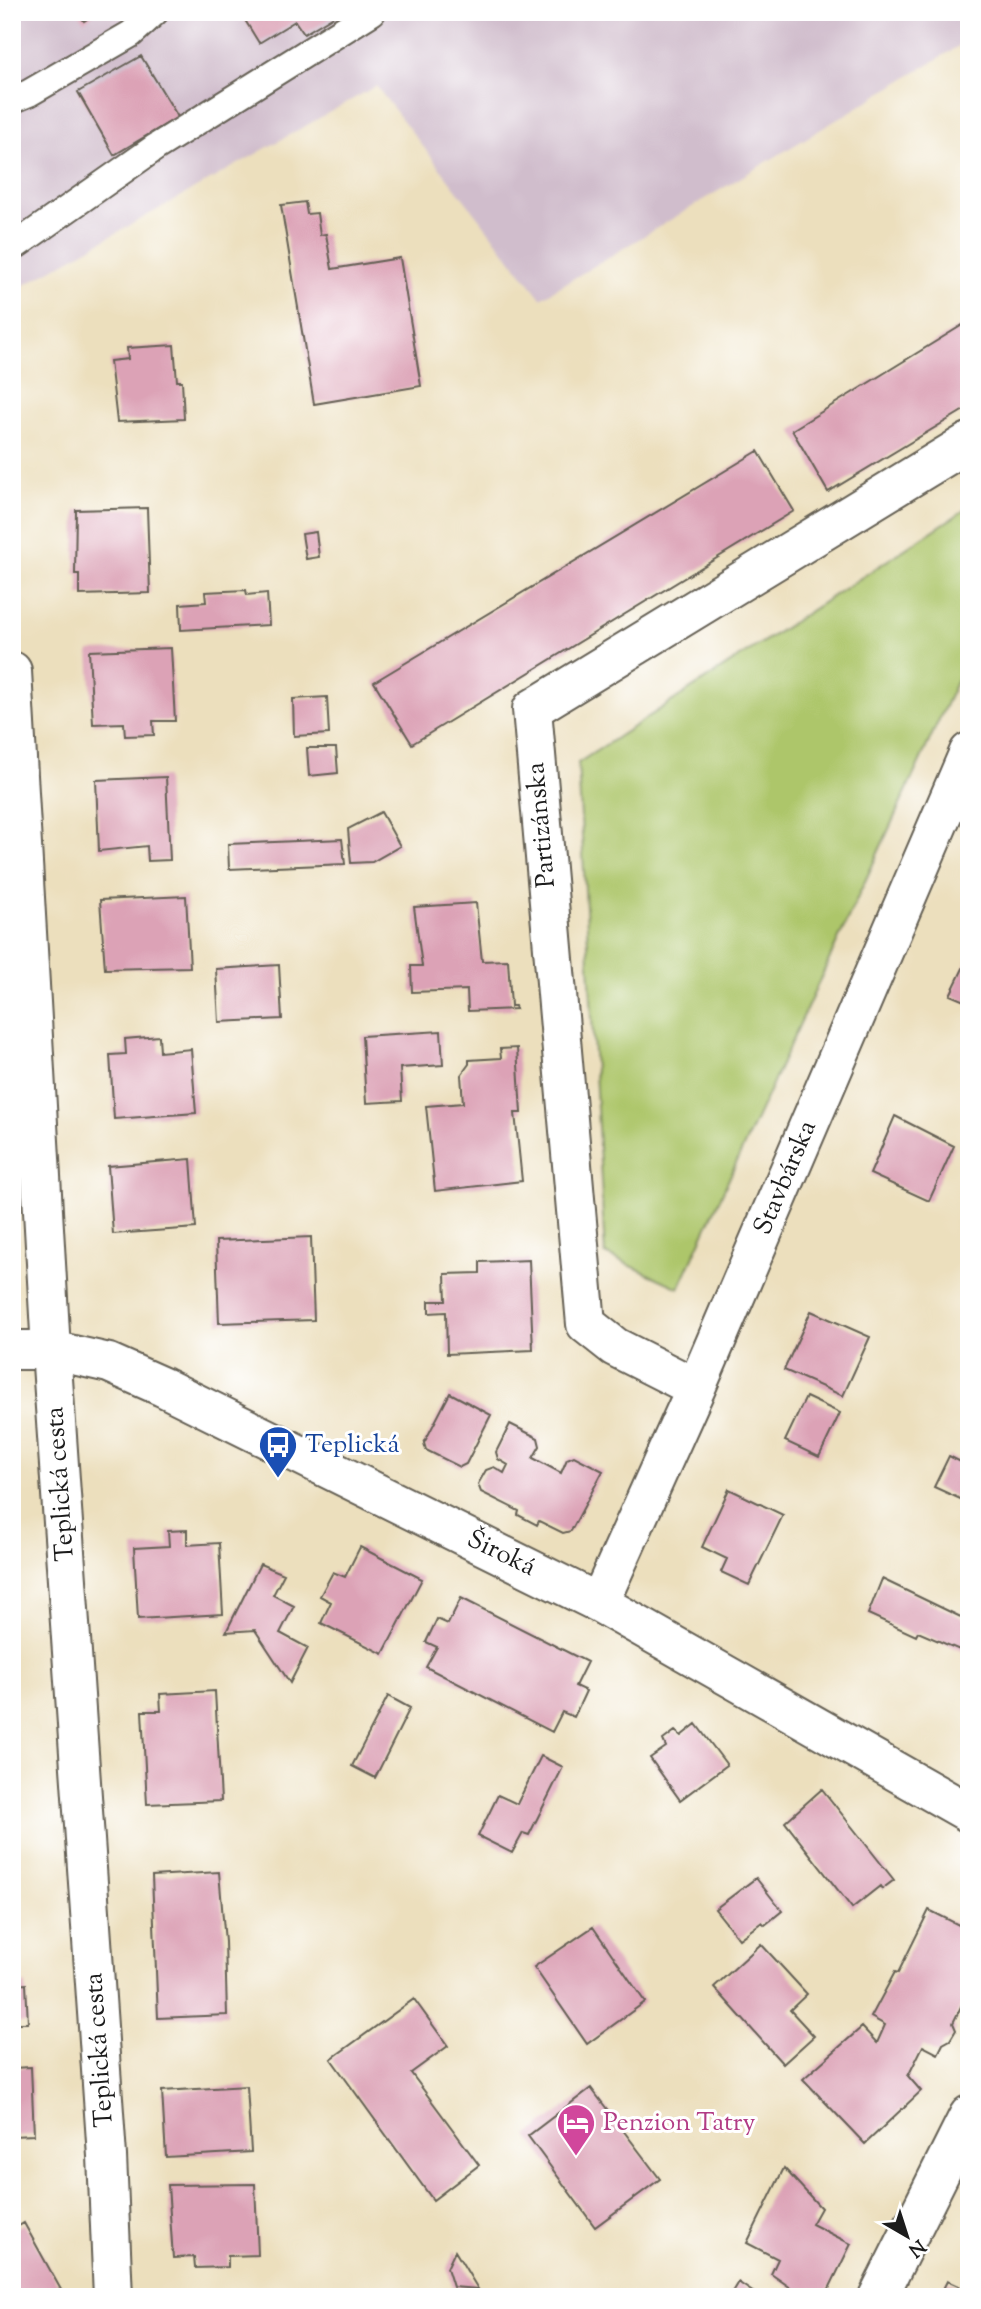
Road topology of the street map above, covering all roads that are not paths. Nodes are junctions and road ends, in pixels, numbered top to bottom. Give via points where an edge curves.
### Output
1 (155, 12) edge
2 (372, 12) edge
3 (12, 100) edge
4 (12, 247) edge
5 (969, 442) edge
6 (12, 671) edge
7 (969, 752) edge
8 (19, 916) edge
9 (12, 1350) edge
10 (51, 1350) junction
11 (696, 1388) junction
12 (599, 1603) junction
13 (969, 1813) edge
14 (969, 2115) edge
15 (113, 2297) edge
16 (878, 2297) edge

1 - 3 lane via 131,34
2 - 4 lane via 156,147
5 - 11 street, Partizánska via 532,709 586,1324 615,1347
6 - 8 street, Teplická cesta
7 - 11 street, Stavbárska
8 - 10 street, Teplická cesta
9 - 10 street, Široká
10 - 12 street, Široká via 109,1363 163,1387
10 - 15 street, Teplická cesta
11 - 12 street, Stavbárska
12 - 13 street, Široká
14 - 16 street

